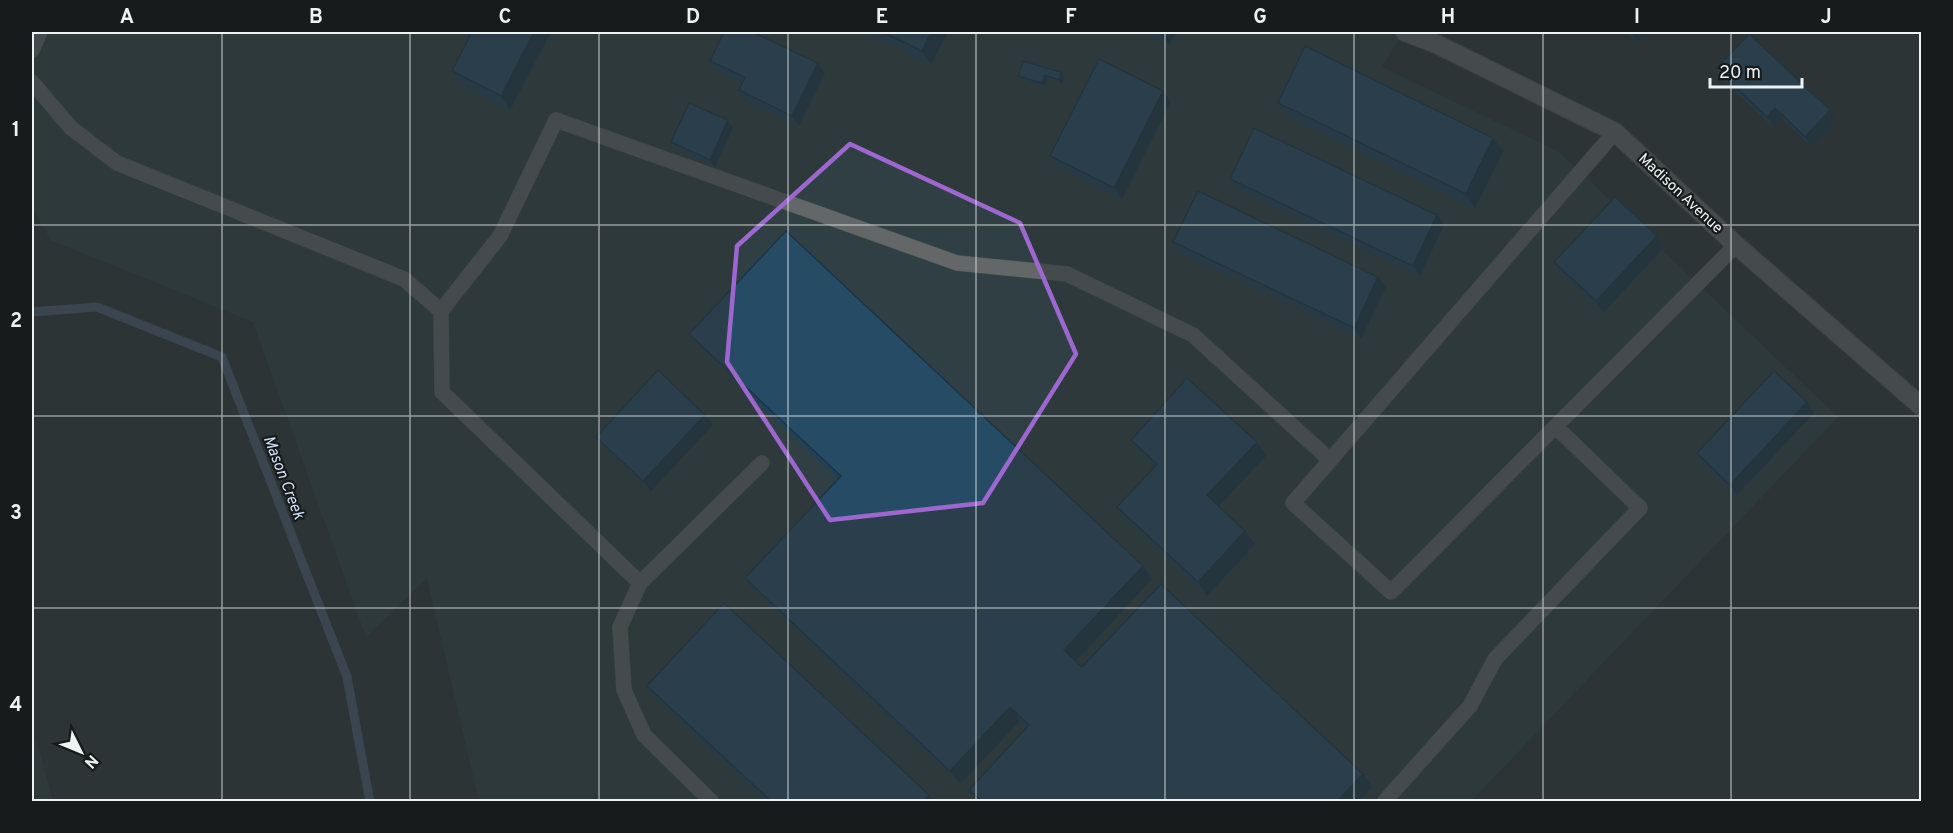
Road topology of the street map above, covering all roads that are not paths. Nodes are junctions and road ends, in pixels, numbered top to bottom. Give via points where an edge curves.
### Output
1 (40, 32) edge
2 (1405, 32) edge
3 (32, 50) edge
4 (32, 82) edge
5 (1615, 132) junction
6 (1736, 245) junction
7 (441, 310) junction
8 (1922, 407) edge
9 (1556, 427) junction
10 (1330, 460) junction
11 (762, 463) dead end
12 (640, 584) junction
13 (711, 801) edge
14 (1384, 801) edge

1 - 3 lane
2 - 5 street, Madison Avenue
4 - 7 lane via 71,128 117,163 404,279
5 - 6 street, Madison Avenue
5 - 10 lane
6 - 8 street, Madison Avenue
6 - 9 lane
7 - 10 lane via 500,236 556,120 957,263 1067,274 1193,335
7 - 12 lane via 442,392
9 - 10 lane via 1391,592 1293,503
9 - 14 lane via 1640,508 1495,659 1470,706
11 - 12 lane
12 - 13 lane via 620,627 624,690 645,735

